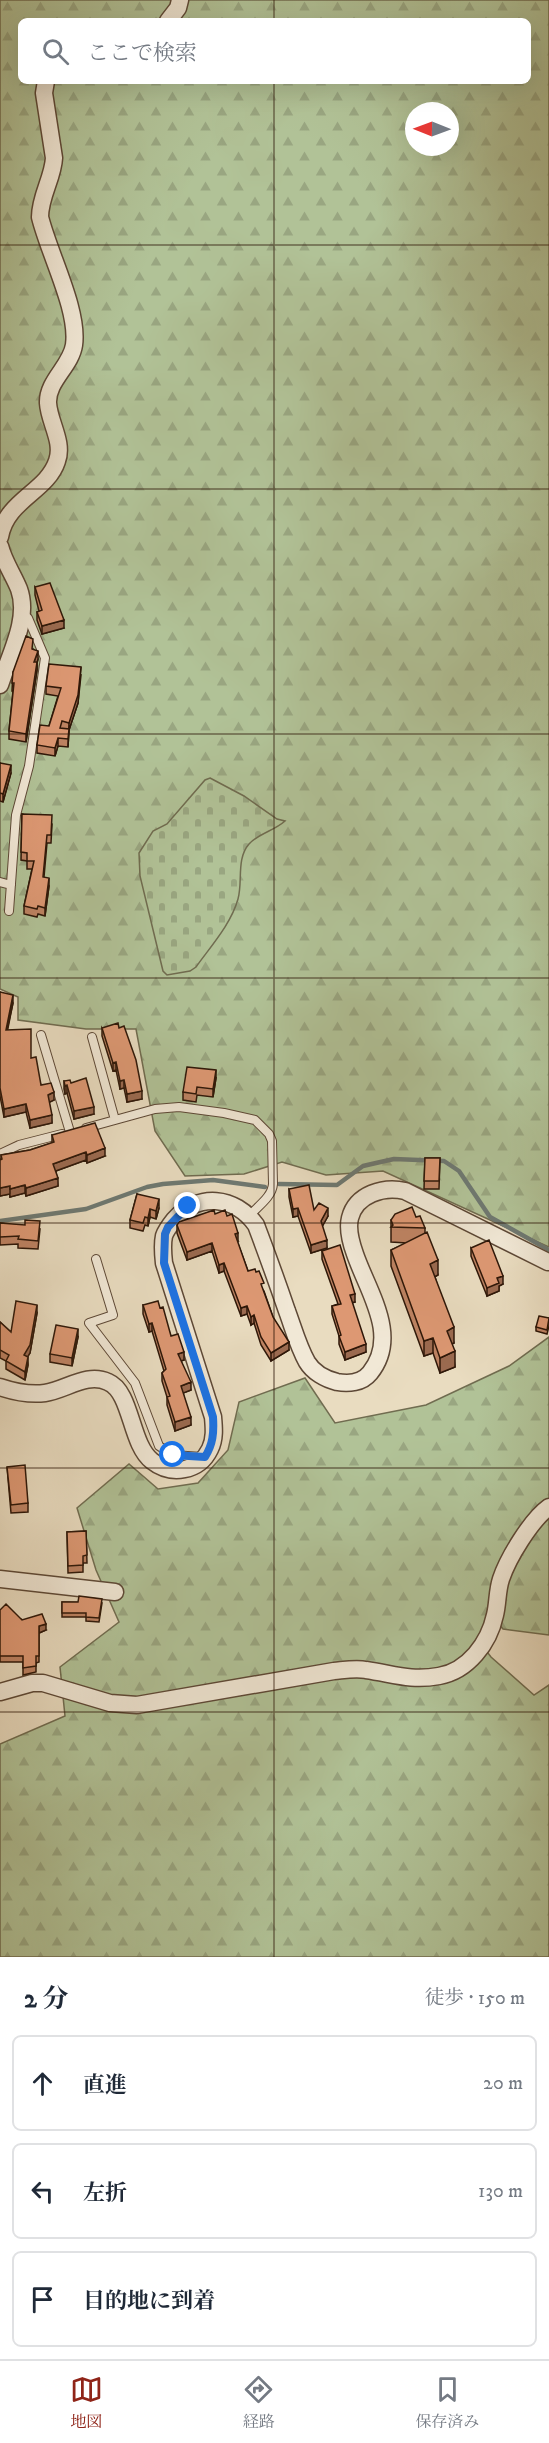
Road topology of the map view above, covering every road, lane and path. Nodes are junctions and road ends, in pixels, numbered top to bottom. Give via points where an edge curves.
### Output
1 (180, 0) edge
2 (170, 18) edge
3 (46, 84) edge
4 (0, 537) edge
5 (0, 546) edge
6 (22, 613) junction
7 (0, 685) edge
8 (0, 882) edge
9 (11, 885) junction
10 (9, 911) dead end
11 (41, 1035) dead end
12 (92, 1037) dead end
13 (115, 1120) junction
14 (70, 1131) junction
15 (0, 1154) edge
16 (249, 1216) junction
17 (96, 1259) dead end
18 (549, 1262) edge
19 (0, 1387) edge
20 (205, 1457) junction
21 (549, 1507) edge
22 (0, 1579) edge
23 (116, 1592) dead end
24 (0, 1692) edge

1 - 2 street
3 - 4 street via 54,158 40,217 72,311 75,338 71,358 48,394 58,460 42,482 14,508
5 - 6 street via 19,589
6 - 7 street
6 - 9 lane via 28,618 45,658 29,766 16,815
8 - 9 lane
9 - 10 lane
11 - 14 lane
12 - 13 lane
13 - 14 lane
13 - 16 lane via 169,1107 255,1120 272,1141 273,1184 266,1199
14 - 15 lane
16 - 18 street via 256,1225 308,1363 330,1380 345,1383 366,1377 376,1365 384,1344 381,1323 348,1229 351,1213 372,1193 405,1191
16 - 20 street via 227,1203 197,1202 168,1227 162,1245 164,1263 213,1417 213,1440
17 - 20 lane via 113,1315 89,1323 135,1383 159,1446 173,1455
19 - 20 street via 14,1392 45,1393 87,1380 109,1382 122,1398 150,1460 161,1467 180,1470
21 - 24 street via 534,1522 507,1564 484,1643 468,1662 442,1676 411,1679 364,1669 334,1671 131,1706 42,1683
22 - 23 street

